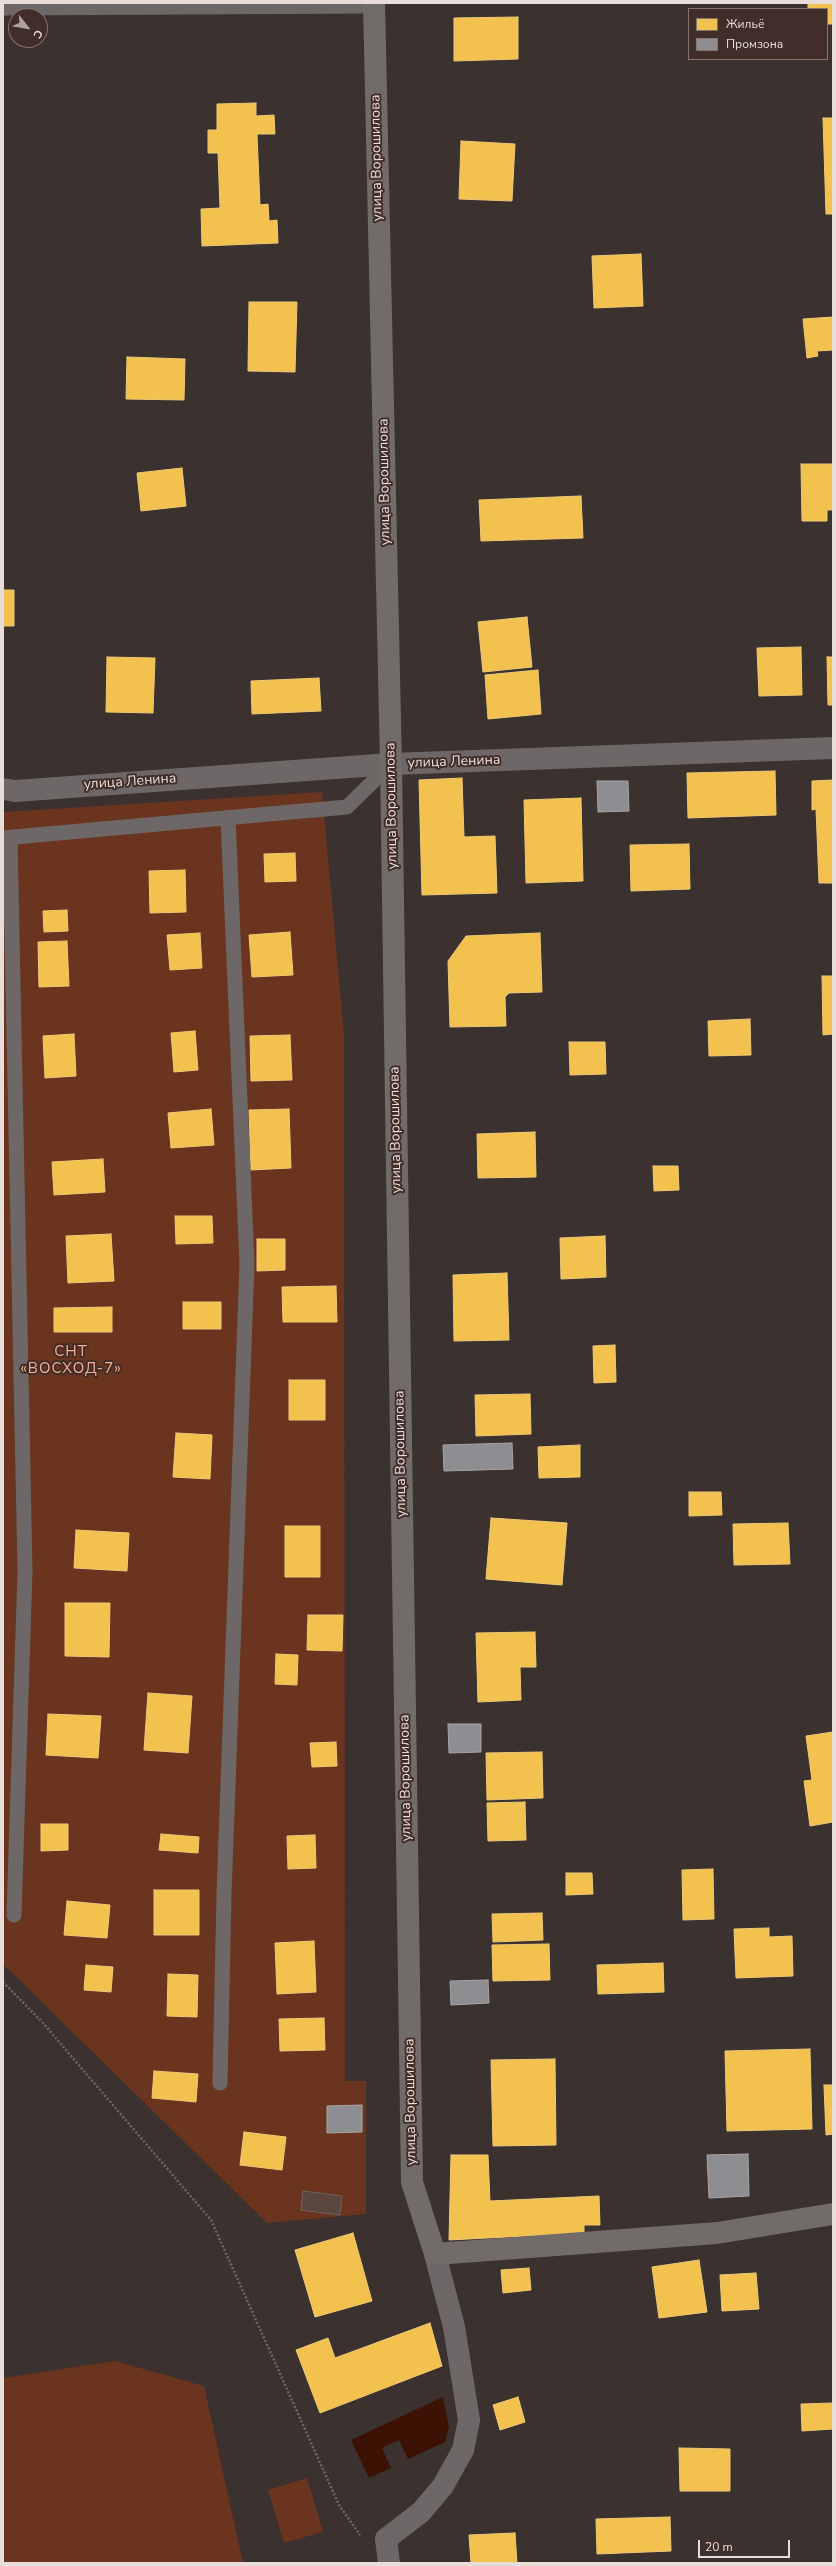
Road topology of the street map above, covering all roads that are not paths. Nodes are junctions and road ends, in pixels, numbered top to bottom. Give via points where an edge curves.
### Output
1 (374, 5) edge
2 (3, 8) edge
3 (833, 748) edge
4 (391, 764) junction
5 (3, 789) edge
6 (228, 818) junction
7 (7, 838) edge
8 (14, 1915) dead end
9 (220, 2083) dead end
10 (833, 2214) edge
11 (435, 2254) junction
12 (389, 2563) edge

1 - 2 lane
1 - 4 street, улица Ворошилова
3 - 4 street, улица Ленина
4 - 5 street, улица Ленина via 16,791
4 - 6 lane via 347,807
4 - 11 street, улица Ворошилова via 412,2182
6 - 7 lane
6 - 9 lane via 248,1264 224,1894
7 - 8 lane via 25,1570
10 - 11 street via 717,2233
11 - 12 street via 454,2327 469,2420 463,2450 443,2486 421,2512 386,2539

